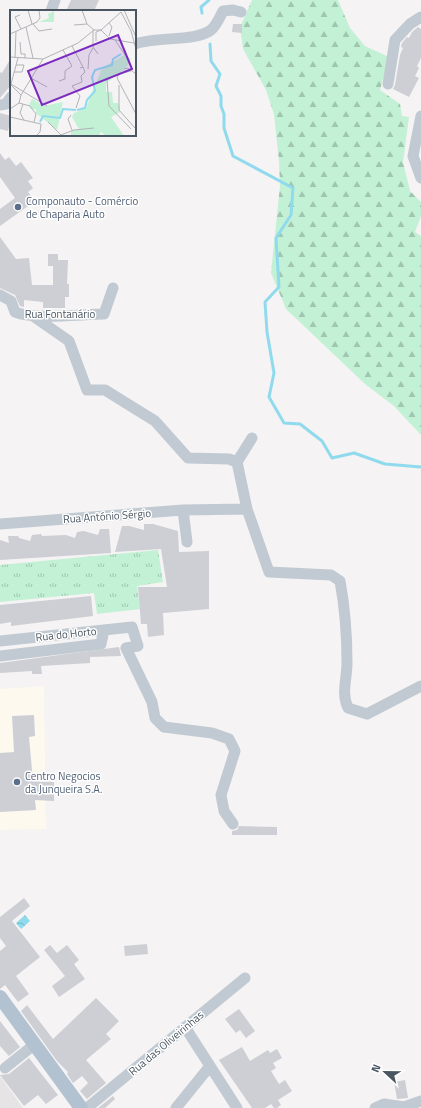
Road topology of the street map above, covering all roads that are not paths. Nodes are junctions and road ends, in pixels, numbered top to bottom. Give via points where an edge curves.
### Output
1 (56, 0) edge
2 (51, 10) edge
3 (241, 12) dead end
4 (421, 17) edge
5 (136, 44) edge
6 (388, 84) dead end
7 (10, 98) edge
8 (0, 105) edge
9 (421, 116) edge
10 (421, 178) edge
11 (113, 288) dead end
12 (0, 295) edge
13 (33, 316) junction
14 (252, 438) dead end
15 (237, 462) junction
16 (247, 509) junction
17 (183, 510) junction
18 (0, 524) edge
19 (187, 542) dead end
20 (104, 630) junction
21 (0, 641) edge
22 (0, 656) edge
23 (421, 686) edge
24 (233, 824) dead end
25 (245, 978) dead end
26 (0, 997) edge
27 (185, 1027) junction
28 (35, 1044) junction
29 (210, 1066) junction
30 (5, 1068) dead end
31 (421, 1101) edge
32 (81, 1108) edge
33 (88, 1108) edge
34 (176, 1108) edge
35 (237, 1108) edge
36 (375, 1108) edge

1 - 2 street
3 - 5 street via 223,11 213,29 202,36 155,38
4 - 6 street via 410,24 395,40
7 - 8 street via 6,104
9 - 10 street via 413,156
11 - 13 street, Rua Fontanário via 104,314
12 - 13 street, Rua Fontanário via 11,301 15,312
13 - 15 street via 69,341 87,390 105,390 155,421 188,458 229,459
14 - 15 street
15 - 16 street
16 - 17 street, Rua António Sérgio
16 - 23 street via 269,572 330,575 340,582 344,602 347,663 344,698 348,708 367,714
17 - 18 street, Rua António Sérgio
17 - 19 street
20 - 21 street, Rua do Horto
20 - 22 street via 101,644
20 - 24 street, Rua do Horto via 132,627 138,646 126,648 152,702 156,718 164,727 212,733 229,739 235,751 221,794 224,811
25 - 27 street, Rua das Oliveirinhas
26 - 28 main road
27 - 29 street
27 - 33 street, Rua das Oliveirinhas
28 - 30 street
28 - 32 main road
29 - 34 street
29 - 35 street
31 - 36 street via 404,1107 384,1104

